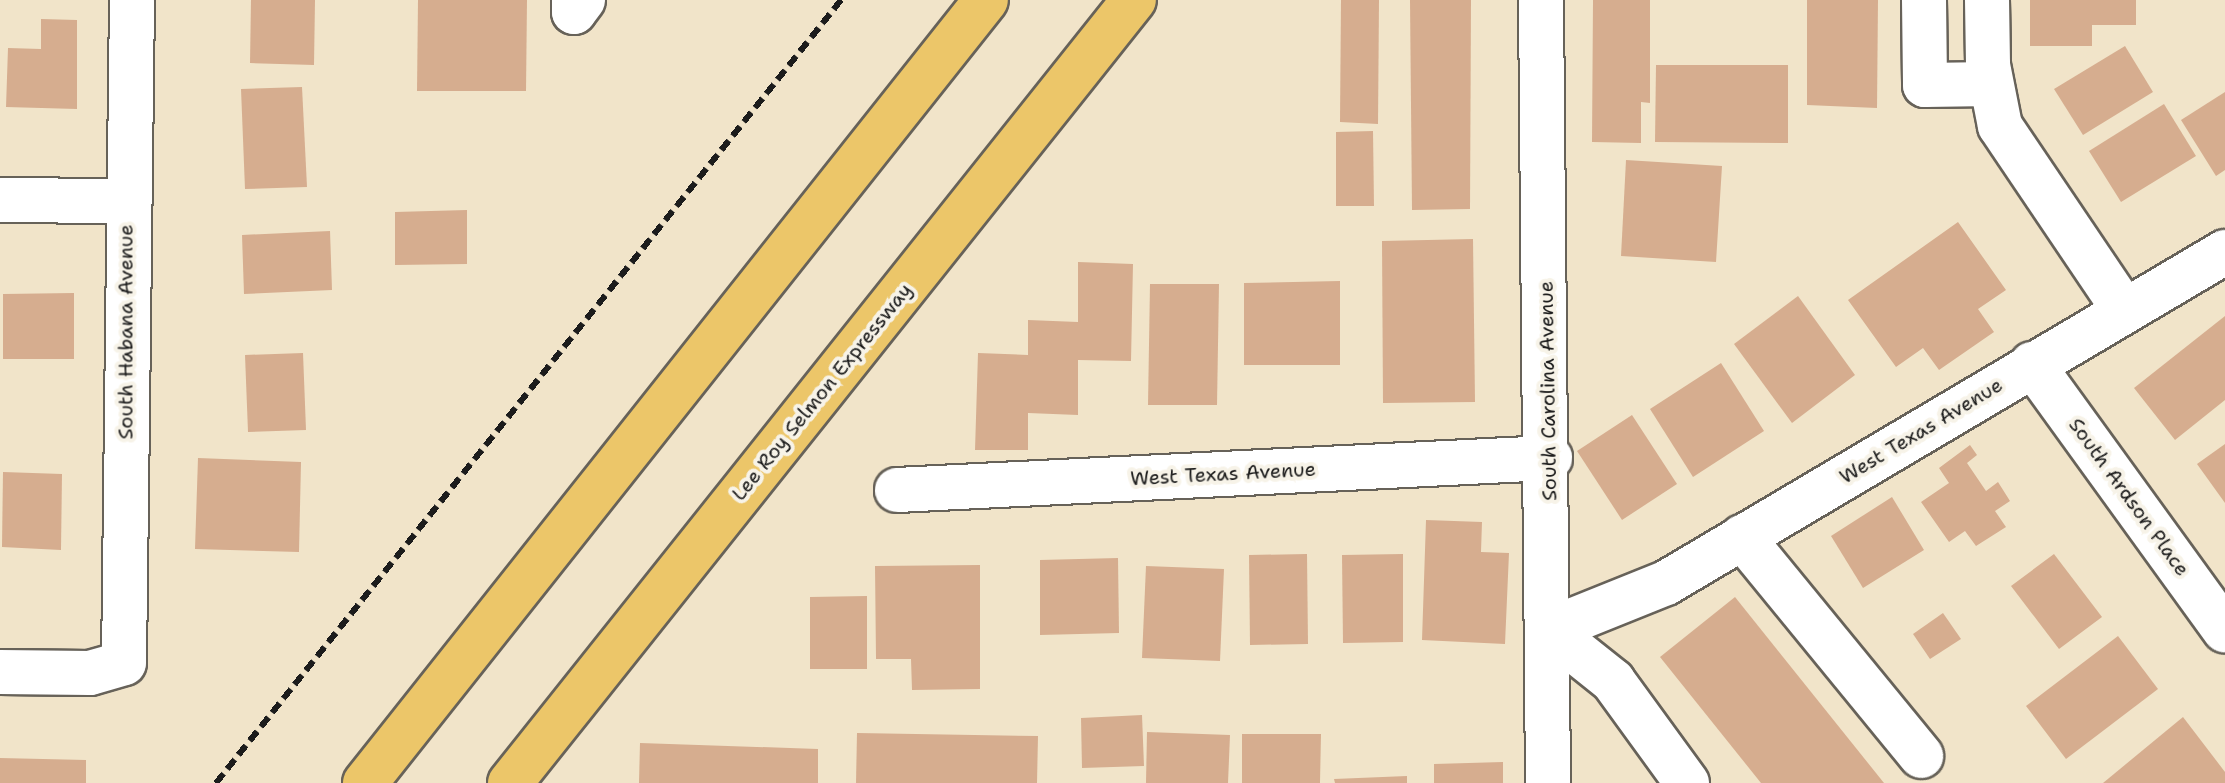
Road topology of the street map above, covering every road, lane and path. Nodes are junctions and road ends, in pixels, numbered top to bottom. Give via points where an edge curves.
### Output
1 (132, 0) edge
2 (574, 0) edge
3 (583, 0) edge
4 (986, 0) edge
5 (1134, 0) edge
6 (1541, 0) edge
7 (1924, 0) edge
8 (1987, 0) edge
9 (1991, 84) junction
10 (0, 200) edge
11 (127, 201) junction
12 (2225, 252) edge
13 (2124, 310) junction
14 (2032, 364) junction
15 (1550, 458) junction
16 (897, 490) dead end
17 (1742, 537) junction
18 (1549, 630) junction
19 (2225, 631) edge
20 (0, 672) edge
21 (1921, 756) dead end
22 (365, 783) edge
23 (510, 783) edge
24 (1548, 783) edge
25 (1687, 783) edge

1 - 11 street, South Habana Avenue
2 - 3 street via 574,12
4 - 22 highway
5 - 23 highway, Lee Roy Selmon Expressway
6 - 15 street, South Carolina Avenue
7 - 9 street via 1925,85
8 - 9 street
9 - 13 street via 2000,126
10 - 11 street
11 - 20 street, South Habana Avenue via 124,663 90,673
12 - 13 street, West Texas Avenue
13 - 14 street, West Texas Avenue
14 - 17 street, West Texas Avenue
14 - 19 street, South Ardson Place
15 - 16 street, West Texas Avenue
15 - 18 street, South Carolina Avenue
17 - 18 street, West Texas Avenue via 1616,609
17 - 21 street
18 - 24 street, South Carolina Avenue
18 - 25 street via 1613,681

